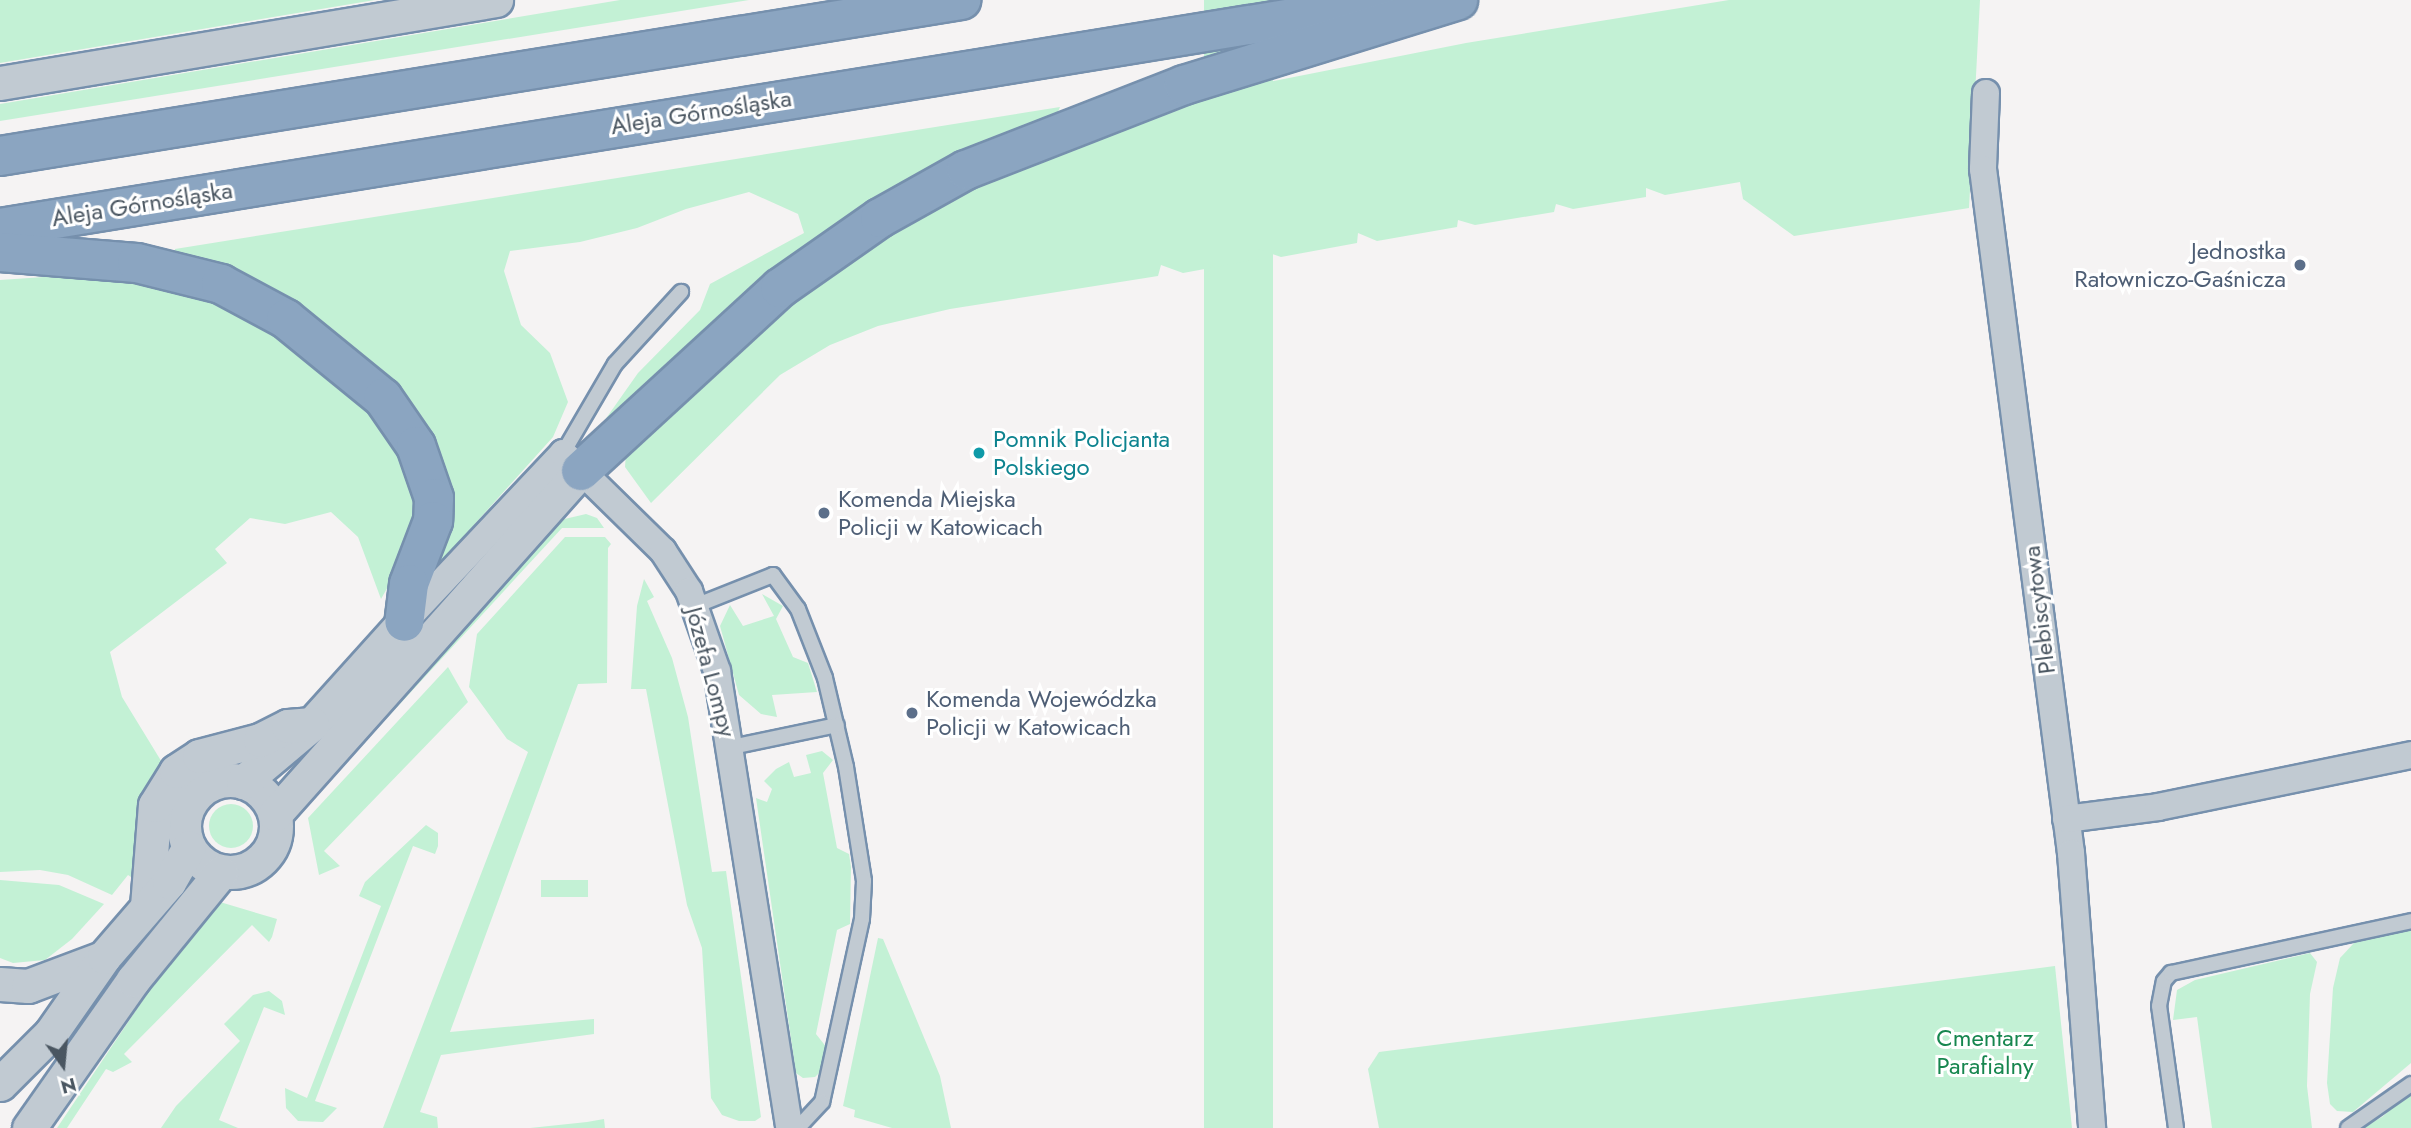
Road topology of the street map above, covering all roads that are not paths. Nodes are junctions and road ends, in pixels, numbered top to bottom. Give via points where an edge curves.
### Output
1 (415, 0) edge
2 (496, 0) edge
3 (961, 0) edge
4 (1403, 0) edge
5 (1458, 0) edge
6 (369, 21) junction
7 (0, 83) edge
8 (1986, 93) dead end
9 (0, 156) edge
10 (0, 228) edge
11 (0, 252) edge
12 (681, 292) dead end
13 (572, 462) junction
14 (695, 606) junction
15 (404, 622) junction
16 (312, 724) junction
17 (836, 726) junction
18 (732, 747) junction
19 (2411, 755) edge
20 (243, 782) junction
21 (275, 814) junction
22 (2066, 819) junction
23 (189, 847) junction
24 (221, 872) junction
25 (146, 906) junction
26 (2411, 920) edge
27 (104, 957) junction
28 (0, 984) edge
29 (0, 1084) edge
30 (2411, 1084) edge
31 (29, 1128) edge
32 (789, 1128) edge
33 (798, 1128) edge
34 (2092, 1128) edge
35 (2176, 1128) edge
36 (2348, 1128) edge

1 - 6 street
2 - 6 street
3 - 9 highway
4 - 10 highway, Aleja Górnośląska
5 - 13 highway via 1184,85 966,170 880,218 780,288
6 - 7 street
8 - 22 street, Plebiscytowa via 1983,169
11 - 15 highway via 137,263 221,284 286,319 383,398 416,446 433,498 433,521 409,584
12 - 13 lane via 615,363
13 - 14 street, Józefa Lompy via 663,551
13 - 15 street
13 - 21 street
14 - 17 lane via 773,575 798,609 825,678
14 - 18 street, Józefa Lompy via 716,671
15 - 16 street
16 - 20 street
16 - 25 street via 288,726 261,740 199,756 177,771 155,805
17 - 18 lane
17 - 33 lane via 864,881 862,919 822,1102
18 - 32 street, Józefa Lompy
19 - 22 street via 2158,807
20 - 21 street via 264,794
20 - 23 street via 213,783 195,797 185,817
21 - 24 street via 276,832 261,861 235,873
22 - 34 street, Plebiscytowa
23 - 24 street via 202,862
23 - 25 street via 169,882
24 - 31 street via 133,980
25 - 27 street
26 - 35 lane via 2171,973 2164,981 2159,1006
27 - 28 street via 28,986
27 - 29 street via 51,1033
30 - 36 lane

